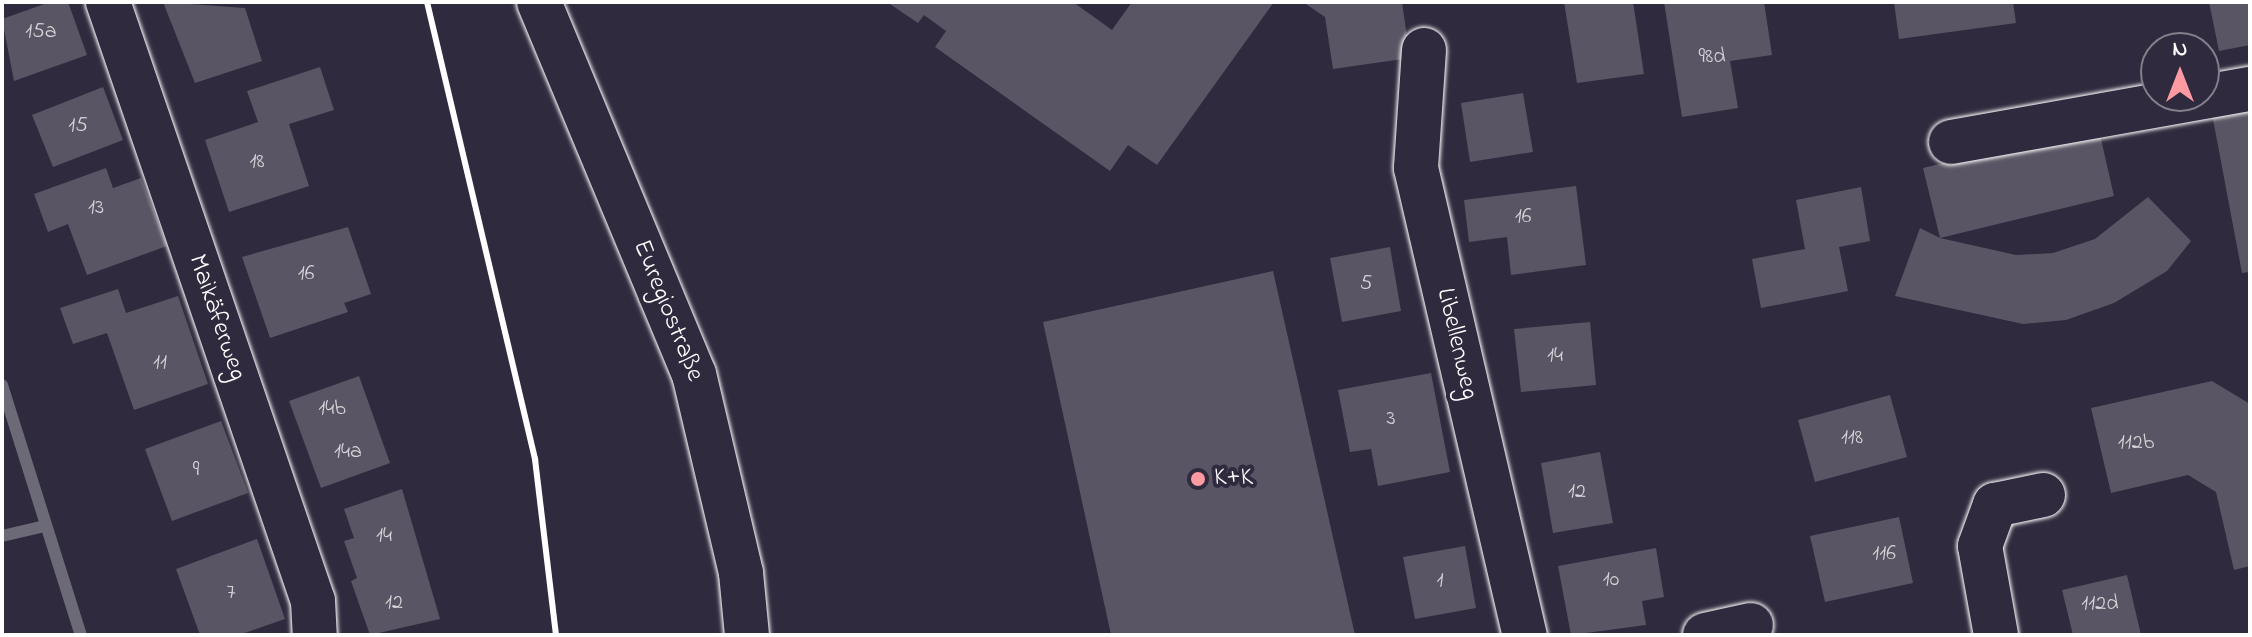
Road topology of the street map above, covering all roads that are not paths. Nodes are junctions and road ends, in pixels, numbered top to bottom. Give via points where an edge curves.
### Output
1 (108, 2) edge
2 (539, 2) edge
3 (1424, 50) dead end
4 (2250, 89) edge
5 (1951, 142) dead end
6 (2043, 495) dead end
7 (1751, 625) dead end
8 (315, 635) edge
9 (747, 635) edge
10 (1525, 635) edge
11 (1705, 635) edge
12 (1996, 635) edge

1 - 8 street, Maikäferweg via 313,601
2 - 9 street, Euregiostraße via 694,374 741,573
3 - 10 street, Libellenweg via 1416,168
4 - 5 street
6 - 12 street via 1995,505 1980,546
7 - 11 street

